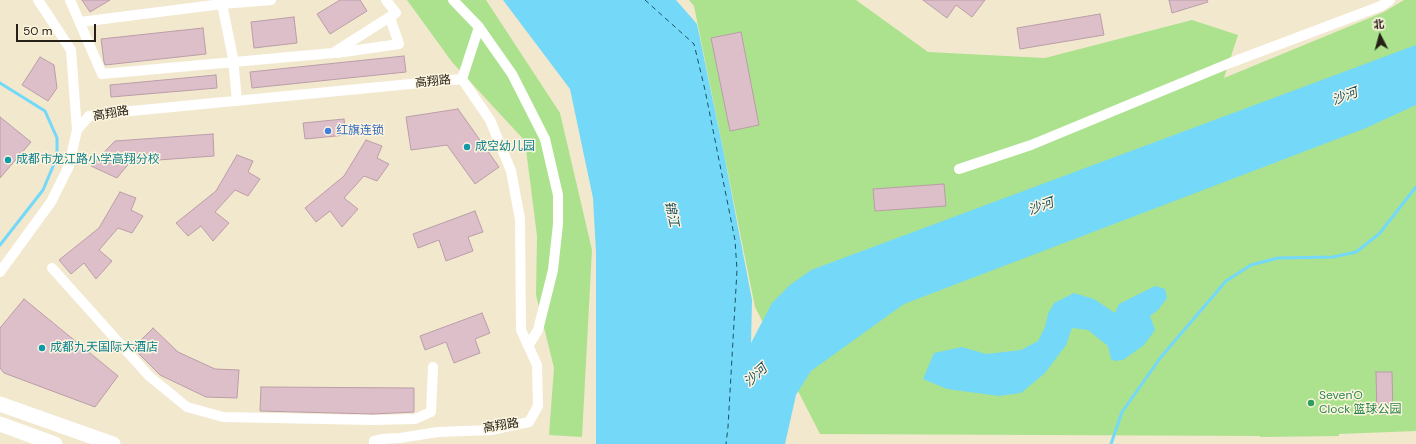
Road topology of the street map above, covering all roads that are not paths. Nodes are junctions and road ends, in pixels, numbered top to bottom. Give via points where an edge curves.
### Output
1 (38, 0) edge
2 (70, 0) edge
3 (271, 0) edge
4 (386, 0) edge
5 (454, 0) edge
6 (1390, 0) edge
7 (221, 2) edge
8 (390, 18) junction
9 (80, 22) junction
10 (479, 27) junction
11 (333, 53) junction
12 (233, 62) junction
13 (462, 79) junction
14 (237, 101) junction
15 (77, 130) junction
16 (959, 169) dead end
17 (52, 268) dead end
18 (0, 272) edge
19 (528, 346) junction
20 (433, 367) dead end
21 (0, 404) edge
22 (0, 424) edge
23 (55, 444) edge
24 (113, 444) edge
25 (374, 444) edge

1 - 15 street via 71,50
2 - 9 street
3 - 7 street
4 - 8 street via 396,13
5 - 10 street
6 - 16 street via 1381,6 1230,63 1032,145
7 - 9 street
7 - 12 street
8 - 11 street
8 - 11 street via 399,44
9 - 12 street via 102,74
10 - 13 street
10 - 19 street via 512,74 545,139 558,195 553,270 538,330
11 - 12 street
12 - 14 street
13 - 14 street, 高翔路
13 - 19 street, 高翔路 via 490,120 511,171 520,219 521,330
14 - 15 street, 高翔路 via 89,116
15 - 18 street via 69,166 51,202
17 - 20 street via 150,376 188,407 223,417 415,419 431,412
19 - 25 street, 高翔路 via 537,365 538,406 529,422 491,430 438,432 383,439 374,441
21 - 24 main road
22 - 23 main road

